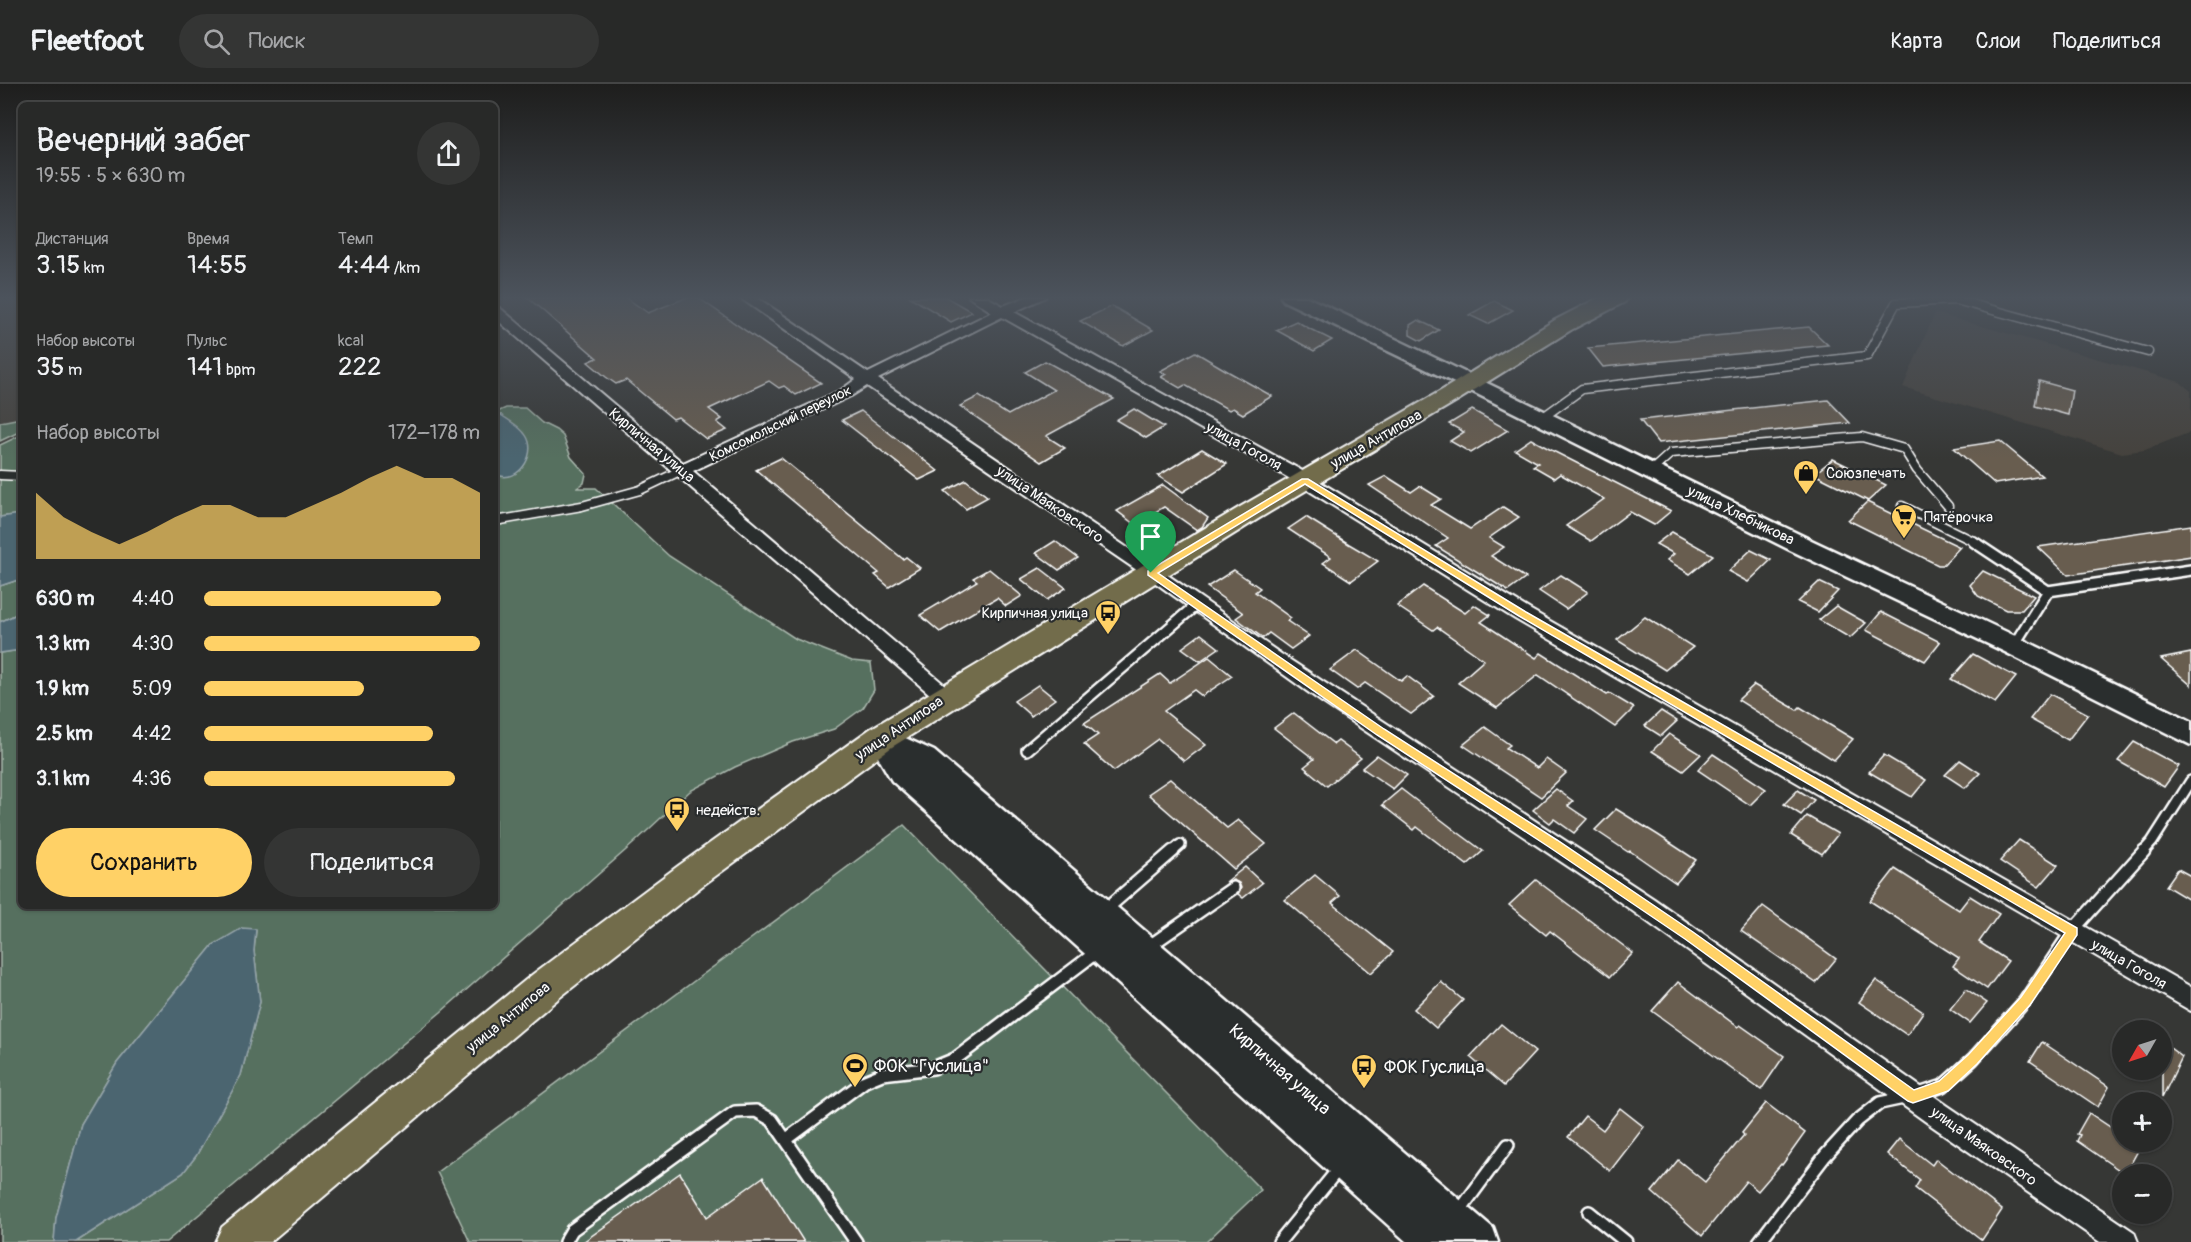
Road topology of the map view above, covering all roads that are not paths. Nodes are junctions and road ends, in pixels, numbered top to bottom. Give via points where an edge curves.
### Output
1 (542, 351) edge
2 (823, 351) edge
3 (923, 351) edge
4 (1072, 351) edge
5 (1405, 351) edge
6 (1521, 351) edge
7 (1870, 351) edge
8 (2144, 351) edge
9 (2148, 352) dead end
10 (865, 380) junction
11 (1471, 382) junction
12 (1542, 418) junction
13 (682, 470) junction
14 (1651, 471) junction
15 (0, 475) edge
16 (18, 476) edge
17 (1305, 481) junction
18 (1902, 506) dead end
19 (1948, 506) dead end
20 (498, 520) edge
21 (2191, 570) edge
22 (1151, 573) junction
23 (2048, 591) junction
24 (1196, 605) junction
25 (2014, 645) junction
26 (946, 697) junction
27 (2191, 734) edge
28 (881, 738) junction
29 (1027, 750) dead end
30 (2191, 781) edge
31 (1180, 845) dead end
32 (1233, 888) dead end
33 (1101, 914) junction
34 (2072, 931) junction
35 (1102, 948) junction
36 (1144, 951) junction
37 (2191, 1000) edge
38 (1913, 1096) junction
39 (787, 1139) junction
40 (1508, 1145) dead end
41 (1345, 1161) junction
42 (1589, 1212) dead end
43 (1456, 1234) edge
44 (237, 1242) edge
45 (565, 1242) edge
46 (856, 1242) edge
47 (1279, 1242) edge
48 (1626, 1242) edge
49 (1759, 1242) edge
50 (2124, 1242) edge

1 - 13 street, Кирпичная улица
2 - 10 street, улица Маяковского
3 - 10 street, Комсомольский переулок
4 - 17 street, улица Гоголя
5 - 11 street, улица Хлебникова
6 - 11 main road, улица Антипова
7 - 12 lane via 1867,356 1582,389
8 - 9 lane
10 - 13 street, Комсомольский переулок via 846,393
10 - 22 street, улица Маяковского
11 - 12 street, улица Хлебникова
11 - 17 main road, улица Антипова
12 - 14 street, улица Хлебникова
13 - 20 lane via 640,490 582,506
13 - 26 street, Кирпичная улица
14 - 19 lane via 1671,453 1862,437 1904,449
14 - 25 street, улица Хлебникова
15 - 16 lane
17 - 22 main road, улица Антипова
17 - 34 street, улица Гоголя via 1522,614
18 - 23 lane via 1982,546
21 - 23 lane
22 - 24 street, улица Маяковского
22 - 26 main road, улица Антипова
23 - 25 lane
24 - 29 lane
24 - 38 street, улица Маяковского via 1380,732 1689,935
25 - 27 street, улица Хлебникова
26 - 28 main road, улица Антипова
28 - 33 street, Кирпичная улица via 924,759
28 - 35 street, Кирпичная улица via 902,773
28 - 44 main road, улица Антипова via 546,986
30 - 34 lane via 2152,842
31 - 33 lane
32 - 36 lane
33 - 36 street, Кирпичная улица
34 - 37 street, улица Гоголя
34 - 38 lane via 2025,1001 1973,1059 1943,1086
35 - 39 lane via 955,1059 933,1068 882,1074 865,1081
35 - 41 street, Кирпичная улица
36 - 43 street, Кирпичная улица
38 - 49 lane via 1880,1103 1857,1121
38 - 50 street, улица Маяковского
39 - 45 lane via 772,1120 756,1112 735,1112 572,1230
39 - 46 lane
40 - 43 lane
41 - 43 street, Кирпичная улица
41 - 47 lane
42 - 48 lane

